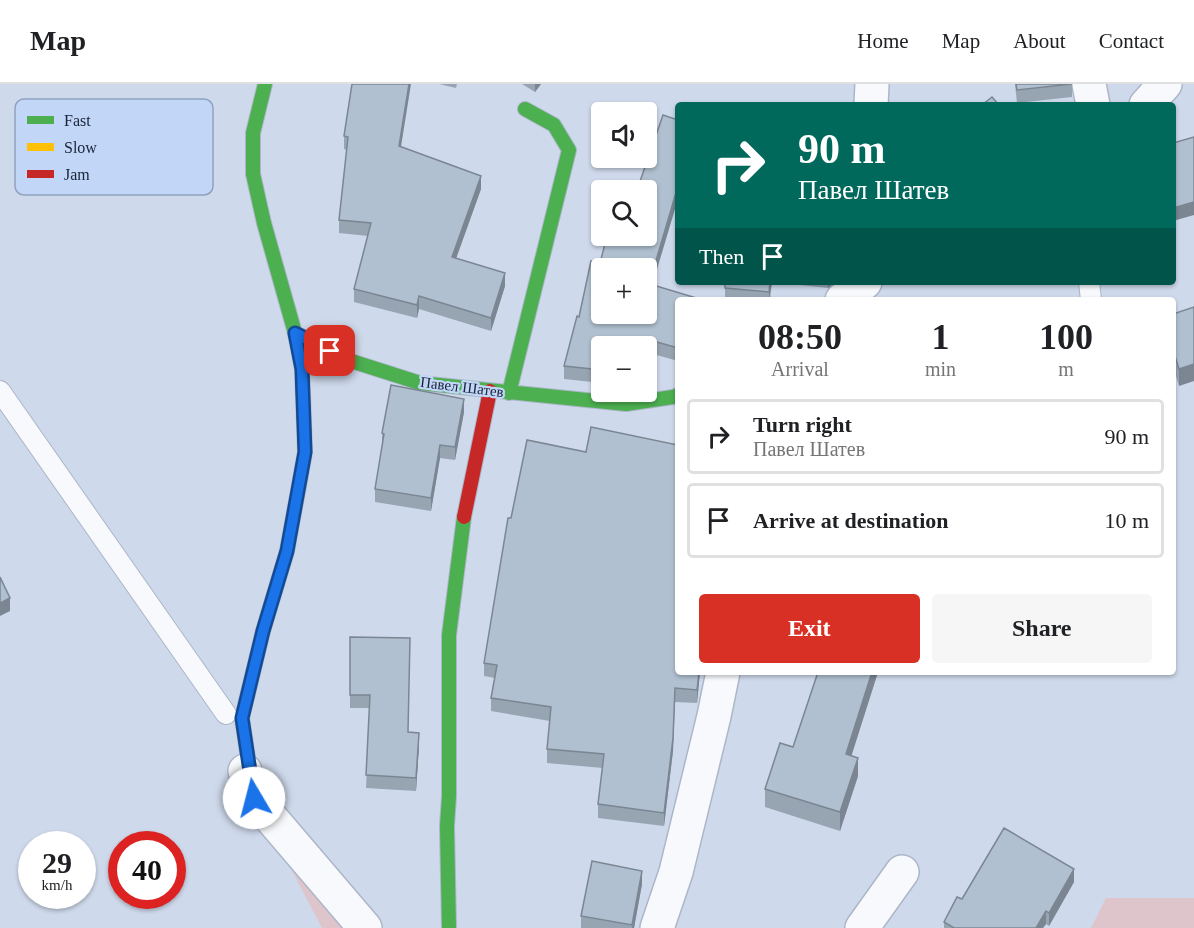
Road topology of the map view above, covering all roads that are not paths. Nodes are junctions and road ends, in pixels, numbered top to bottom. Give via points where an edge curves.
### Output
1 (265, 84) edge
2 (872, 84) edge
3 (1089, 84) edge
4 (1165, 84) edge
5 (871, 102) edge
6 (1092, 102) edge
7 (1149, 102) edge
8 (525, 109) dead end
9 (295, 333) junction
10 (0, 391) edge
11 (490, 391) junction
12 (509, 393) junction
13 (675, 396) edge
14 (722, 675) edge
15 (226, 714) joint
16 (254, 798) junction
17 (902, 872) dead end
18 (365, 928) edge
19 (448, 928) edge
20 (657, 928) edge
21 (862, 928) edge

1 - 9 street via 253,134 253,174
2 - 5 street
3 - 6 street
4 - 7 street
8 - 12 street via 554,125 569,150
9 - 11 street, Павел Шатев via 348,360 420,383
9 - 16 street via 302,369 305,452 287,551 242,718
10 - 15 lane
11 - 12 street, Павел Шатев
11 - 19 street via 465,510 449,635
12 - 13 street, Павел Шатев via 626,404
14 - 20 street via 676,872
15 - 16 street
16 - 18 street
17 - 21 street

